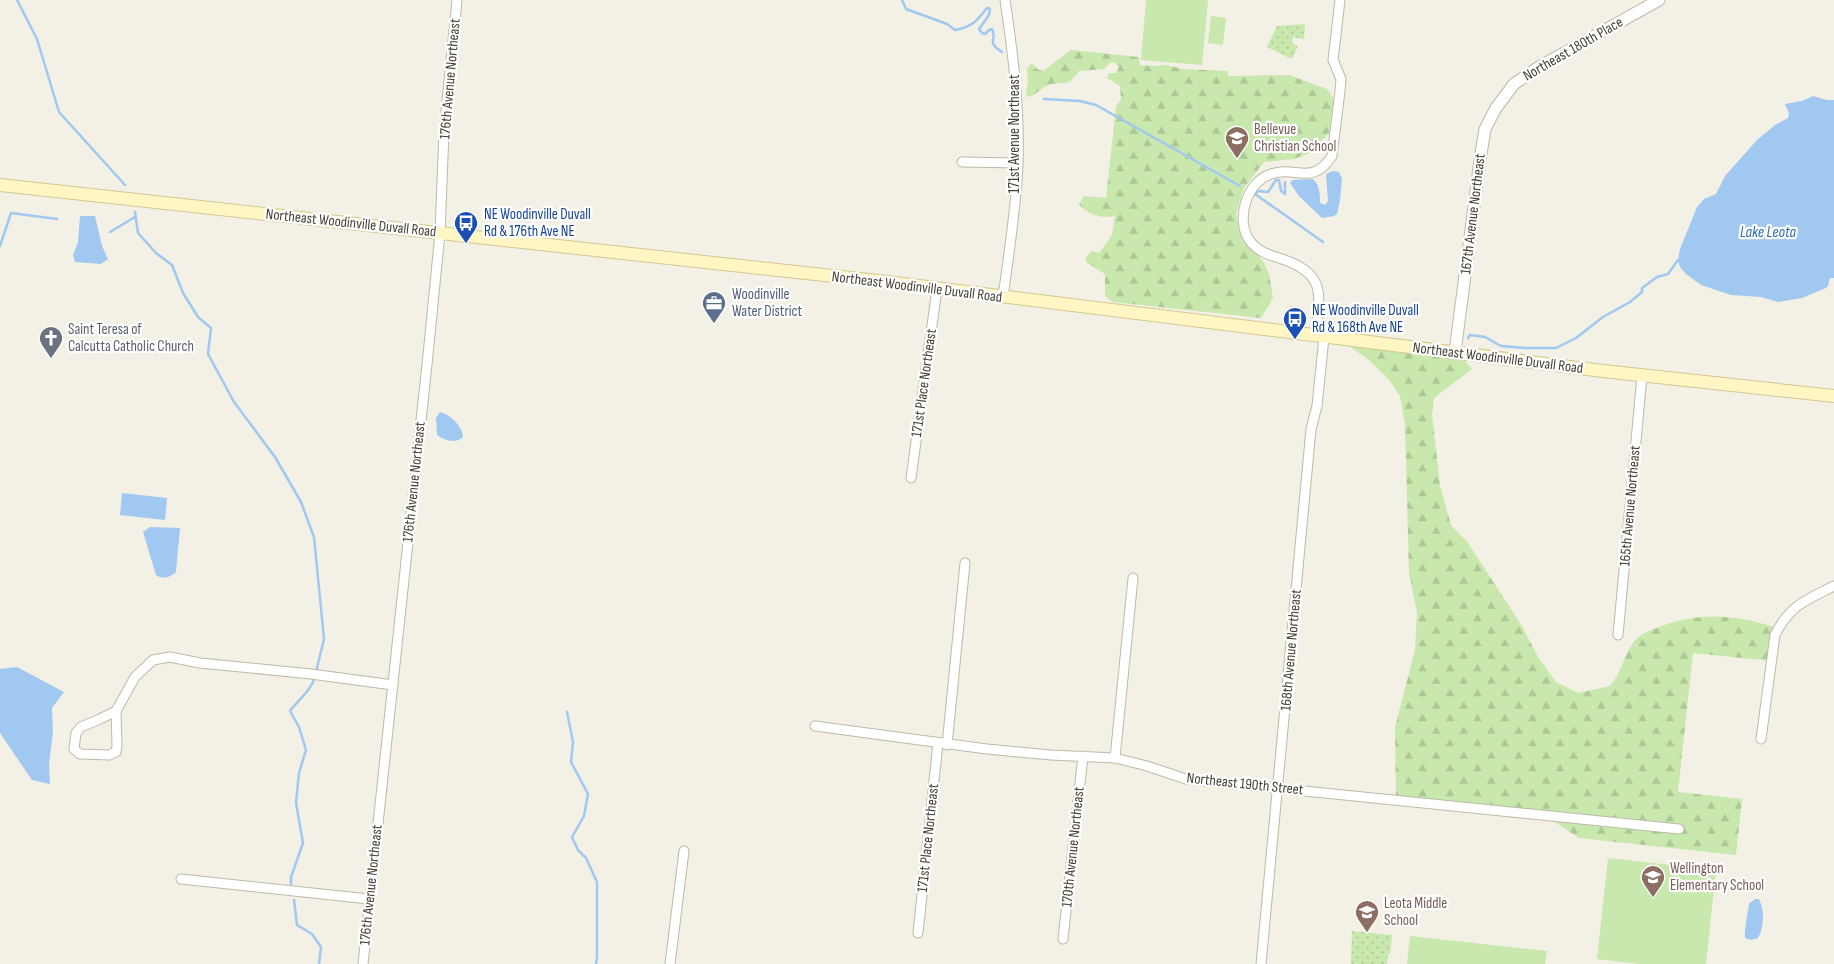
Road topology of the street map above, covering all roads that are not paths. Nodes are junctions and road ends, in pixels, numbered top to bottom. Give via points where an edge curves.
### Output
1 (457, 0) edge
2 (1005, 0) edge
3 (1340, 0) edge
4 (1659, 0) edge
5 (1514, 84) joint
6 (962, 162) dead end
7 (1018, 163) junction
8 (0, 184) edge
9 (440, 233) junction
10 (937, 289) junction
11 (1003, 297) junction
12 (1319, 336) junction
13 (1455, 352) junction
14 (1642, 376) junction
15 (1834, 396) edge
16 (911, 478) dead end
17 (964, 564) dead end
18 (1133, 578) dead end
19 (1834, 586) edge
20 (1618, 636) dead end
21 (392, 685) junction
22 (116, 711) junction
23 (815, 726) dead end
24 (1761, 739) dead end
25 (942, 744) junction
26 (1083, 756) junction
27 (1115, 758) junction
28 (1278, 788) junction
29 (1679, 829) dead end
30 (684, 851) dead end
31 (181, 879) dead end
32 (369, 899) junction
33 (918, 933) dead end
34 (1063, 939) dead end
35 (363, 964) edge
36 (670, 964) edge
37 (1261, 964) edge

1 - 9 street, 176th Avenue Northeast via 444,131
2 - 7 street, 171st Avenue Northeast via 1013,56
3 - 12 street, 168th Avenue Northeast via 1333,60 1341,79 1332,156 1317,171 1305,174 1273,172 1265,176 1251,191 1243,213 1245,233 1252,244 1261,251 1295,263 1313,277 1319,295
4 - 5 street, Northeast 180th Place
5 - 13 street, 167th Avenue Northeast via 1485,129
6 - 7 street
7 - 11 street, 171st Avenue Northeast
8 - 9 main road, Northeast Woodinville Duvall Road
9 - 10 main road, Northeast Woodinville Duvall Road
9 - 21 street, 176th Avenue Northeast
10 - 11 main road, Northeast Woodinville Duvall Road
10 - 16 street, 171st Place Northeast
11 - 12 main road, Northeast Woodinville Duvall Road
12 - 13 main road, Northeast Woodinville Duvall Road
12 - 28 street, 168th Avenue Northeast via 1317,406 1311,429
13 - 14 main road, Northeast Woodinville Duvall Road
14 - 15 main road, Northeast Woodinville Duvall Road
14 - 20 street, 165th Avenue Northeast
17 - 25 street, 171st Place Northeast
18 - 27 street
19 - 24 street via 1798,604 1774,635
21 - 22 street via 170,657 153,660 135,677
21 - 32 street, 176th Avenue Northeast
22 - 22 street via 116,752 108,755 80,754 74,748 76,733 81,727
23 - 25 street, Northeast 190th Street
25 - 26 street, Northeast 190th Street
25 - 33 street, 171st Place Northeast
26 - 27 street, Northeast 190th Street
26 - 34 street, 170th Avenue Northeast
27 - 28 street, Northeast 190th Street via 1186,779
28 - 29 street, Northeast 190th Street
28 - 37 street, 168th Avenue Northeast
30 - 36 street
31 - 32 street
32 - 35 street, 176th Avenue Northeast

